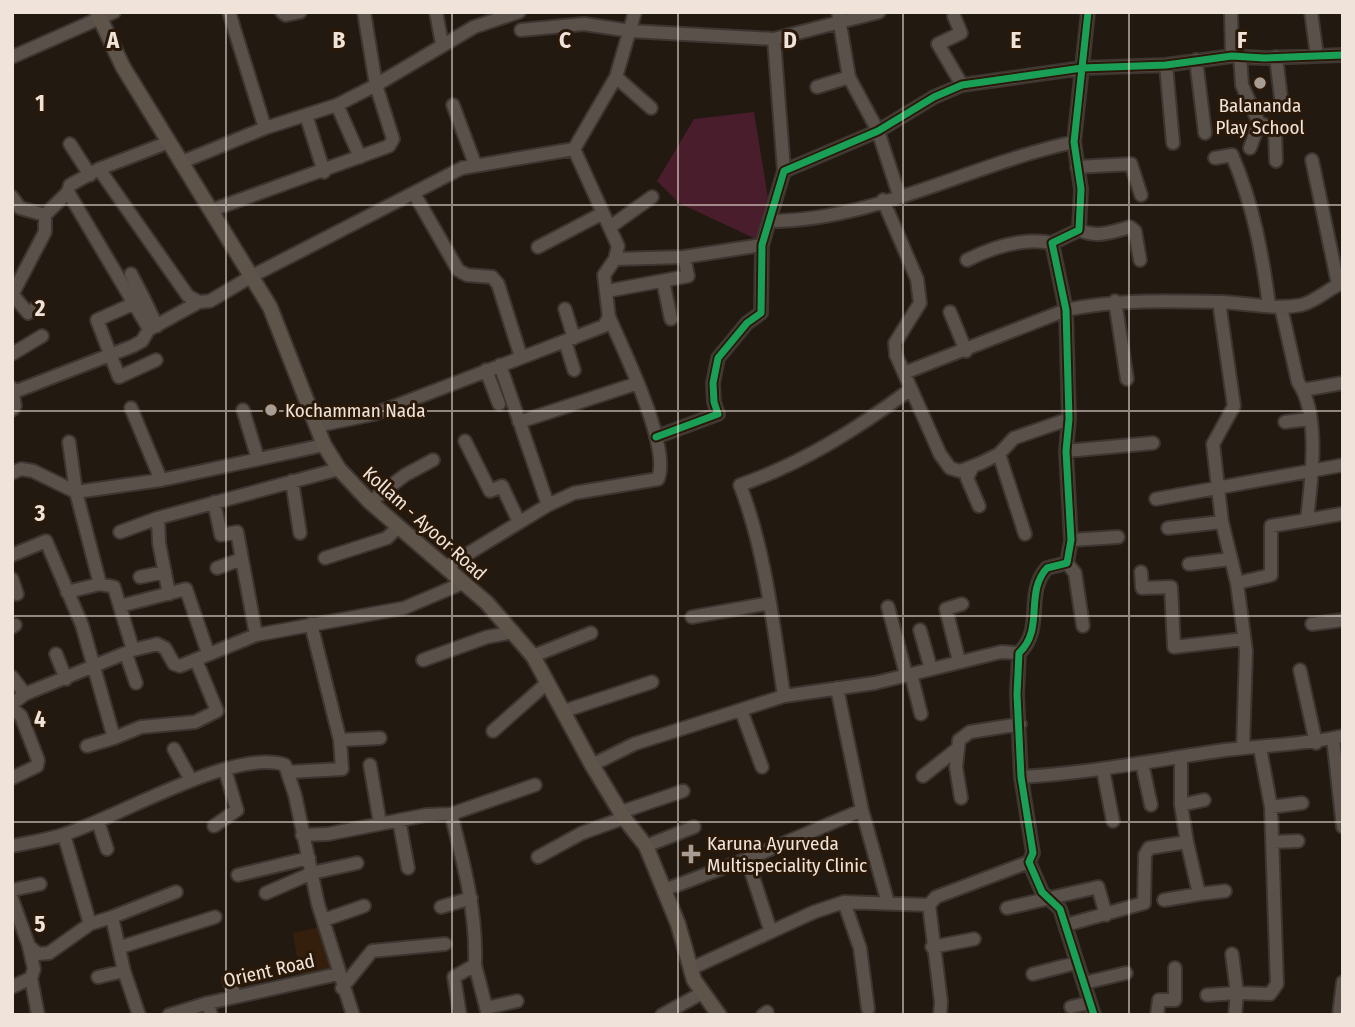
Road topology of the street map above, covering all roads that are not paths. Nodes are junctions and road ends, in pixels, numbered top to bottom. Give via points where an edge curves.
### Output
1 (114, 12) edge
2 (229, 12) edge
3 (282, 12) edge
4 (300, 12) edge
5 (364, 12) edge
6 (436, 12) edge
7 (519, 12) edge
8 (635, 12) edge
9 (879, 12) edge
10 (1231, 12) edge
11 (1311, 12) edge
12 (1086, 14) edge
13 (98, 15) edge
14 (954, 16) dead end
15 (838, 18) edge
16 (521, 30) dead end
17 (631, 31) junction
18 (774, 39) junction
19 (442, 44) junction
20 (1317, 55) junction
21 (1343, 55) edge
22 (1236, 56) junction
23 (12, 57) edge
24 (1276, 57) junction
25 (1196, 60) junction
26 (1166, 65) junction
27 (1082, 68) junction
28 (616, 77) junction
29 (849, 77) junction
30 (376, 85) junction
31 (962, 85) junction
32 (817, 87) dead end
33 (1281, 98) dead end
34 (337, 105) junction
35 (453, 105) dead end
36 (650, 108) dead end
37 (306, 115) junction
38 (1259, 123) junction
39 (265, 128) junction
40 (878, 131) junction
41 (1205, 133) dead end
42 (169, 142) junction
43 (1074, 142) junction
44 (70, 144) dead end
45 (1173, 144) dead end
46 (1250, 148) dead end
47 (574, 149) junction
48 (360, 157) junction
49 (1215, 158) dead end
50 (1312, 160) dead end
51 (1276, 161) dead end
52 (182, 162) junction
53 (475, 164) junction
54 (1077, 167) junction
55 (784, 171) junction
56 (94, 172) junction
57 (324, 172) junction
58 (68, 192) junction
59 (415, 195) junction
60 (899, 195) junction
61 (1140, 195) dead end
62 (12, 197) edge
63 (652, 197) dead end
64 (883, 200) junction
65 (212, 210) junction
66 (603, 213) junction
67 (45, 215) junction
68 (769, 221) junction
69 (610, 227) junction
70 (1079, 230) junction
71 (1052, 243) junction
72 (762, 245) junction
73 (538, 247) dead end
74 (684, 257) junction
75 (615, 259) junction
76 (967, 260) dead end
77 (1140, 260) dead end
78 (131, 274) dead end
79 (252, 276) junction
80 (663, 281) junction
81 (1341, 283) edge
82 (607, 291) junction
83 (12, 295) edge
84 (139, 301) junction
85 (1115, 301) junction
86 (198, 302) junction
87 (1219, 302) junction
88 (39, 306) dead end
89 (1275, 306) junction
90 (565, 309) dead end
91 (1066, 310) junction
92 (950, 312) dead end
93 (609, 317) junction
94 (671, 319) dead end
95 (153, 328) junction
96 (42, 336) dead end
97 (569, 340) junction
98 (966, 351) junction
99 (12, 354) edge
100 (109, 355) junction
101 (520, 357) junction
102 (156, 360) dead end
103 (500, 365) junction
104 (486, 370) junction
105 (574, 370) dead end
106 (904, 373) junction
107 (1127, 379) dead end
108 (638, 383) junction
109 (1343, 383) edge
110 (911, 389) junction
111 (13, 390) edge
112 (1303, 390) junction
113 (499, 404) dead end
114 (131, 408) dead end
115 (12, 410) edge
116 (243, 410) dead end
117 (1069, 419) junction
118 (1309, 419) junction
119 (519, 422) junction
120 (1285, 422) dead end
121 (316, 426) junction
122 (656, 437) junction
123 (465, 441) dead end
124 (69, 442) dead end
125 (1153, 443) dead end
126 (324, 445) junction
127 (1066, 451) junction
128 (999, 454) junction
129 (258, 459) junction
130 (433, 460) dead end
131 (1343, 465) edge
132 (973, 466) junction
133 (339, 470) junction
134 (1312, 471) junction
135 (12, 473) edge
136 (161, 480) junction
137 (292, 481) junction
138 (1219, 490) junction
139 (76, 492) junction
140 (1156, 499) dead end
141 (214, 502) junction
142 (370, 502) junction
143 (548, 505) junction
144 (979, 506) dead end
145 (1341, 514) edge
146 (158, 518) junction
147 (1307, 520) junction
148 (519, 522) junction
149 (1222, 522) junction
150 (398, 527) junction
151 (1168, 528) dead end
152 (120, 532) dead end
153 (300, 533) dead end
154 (1025, 534) dead end
155 (1118, 537) dead end
156 (1071, 540) junction
157 (12, 555) edge
158 (325, 558) dead end
159 (242, 559) junction
160 (1231, 559) junction
161 (1067, 563) junction
162 (1189, 564) dead end
163 (446, 567) junction
164 (217, 568) dead end
165 (165, 572) junction
166 (1140, 572) dead end
167 (139, 577) dead end
168 (12, 579) edge
169 (463, 583) junction
170 (1237, 583) junction
171 (100, 584) junction
172 (67, 593) junction
173 (18, 594) dead end
174 (169, 594) junction
175 (770, 603) junction
176 (962, 604) dead end
177 (120, 606) junction
178 (888, 607) dead end
179 (692, 617) dead end
180 (1343, 620) edge
181 (311, 624) junction
182 (1312, 624) dead end
183 (1083, 626) dead end
184 (920, 630) dead end
185 (513, 632) junction
186 (591, 633) dead end
187 (256, 635) junction
188 (1244, 639) junction
189 (130, 652) junction
190 (208, 653) junction
191 (1019, 653) junction
192 (56, 654) dead end
193 (533, 656) junction
194 (196, 660) junction
195 (424, 660) dead end
196 (959, 661) junction
197 (93, 668) junction
198 (931, 669) junction
199 (1300, 670) dead end
200 (908, 674) junction
201 (12, 677) edge
202 (66, 679) junction
203 (652, 682) dead end
204 (547, 683) junction
205 (136, 684) dead end
206 (837, 688) junction
207 (25, 694) junction
208 (784, 696) junction
209 (12, 706) edge
210 (741, 710) junction
211 (564, 711) junction
212 (922, 714) dead end
213 (1020, 723) junction
214 (492, 731) dead end
215 (1338, 737) edge
216 (114, 738) junction
217 (380, 738) dead end
218 (340, 740) junction
219 (1316, 743) junction
220 (87, 746) dead end
221 (1243, 748) junction
222 (1260, 748) junction
223 (174, 749) dead end
224 (957, 749) junction
225 (1181, 758) junction
226 (1142, 763) junction
227 (370, 765) dead end
228 (592, 765) junction
229 (762, 766) dead end
230 (225, 770) junction
231 (1103, 770) junction
232 (288, 772) junction
233 (923, 776) dead end
234 (1021, 777) junction
235 (12, 778) edge
236 (191, 780) junction
237 (535, 785) dead end
238 (683, 791) dead end
239 (1341, 794) edge
240 (961, 798) dead end
241 (1204, 800) dead end
242 (1302, 803) dead end
243 (1151, 805) dead end
244 (1181, 805) junction
245 (1271, 807) junction
246 (862, 810) junction
247 (451, 814) junction
248 (623, 815) junction
249 (399, 820) junction
250 (1113, 821) dead end
251 (98, 822) junction
252 (380, 823) junction
253 (214, 826) dead end
254 (694, 827) dead end
255 (1343, 827) edge
256 (64, 835) junction
257 (302, 835) junction
258 (1298, 841) dead end
259 (1187, 842) junction
260 (1272, 842) junction
261 (12, 846) edge
262 (646, 846) junction
263 (107, 849) dead end
264 (538, 857) dead end
265 (309, 858) junction
266 (747, 859) junction
267 (1029, 862) junction
268 (357, 863) dead end
269 (408, 868) dead end
270 (312, 873) junction
271 (238, 875) dead end
272 (40, 884) dead end
273 (12, 890) edge
274 (663, 890) junction
275 (1225, 891) dead end
276 (176, 892) dead end
277 (266, 893) dead end
278 (1199, 894) junction
279 (471, 898) junction
280 (1046, 898) junction
281 (12, 899) edge
282 (1164, 900) dead end
283 (844, 902) junction
284 (888, 903) junction
285 (929, 905) junction
286 (364, 906) dead end
287 (441, 907) dead end
288 (1007, 908) dead end
289 (1106, 915) junction
290 (112, 917) junction
291 (215, 917) dead end
292 (324, 920) junction
293 (90, 924) junction
294 (1066, 925) junction
295 (771, 932) junction
296 (974, 939) dead end
297 (445, 944) dead end
298 (29, 946) junction
299 (121, 947) junction
300 (932, 947) junction
301 (1232, 954) dead end
302 (1076, 963) junction
303 (475, 965) junction
304 (1175, 968) dead end
305 (690, 969) junction
306 (124, 971) junction
307 (338, 974) junction
308 (1033, 974) dead end
309 (1126, 974) dead end
310 (98, 977) dead end
311 (30, 978) junction
312 (229, 979) dead end
313 (1343, 982) edge
314 (1084, 983) junction
315 (12, 987) edge
316 (342, 988) junction
317 (1343, 988) edge
318 (702, 993) junction
319 (1237, 993) junction
320 (1207, 995) dead end
321 (235, 996) junction
322 (517, 1000) dead end
323 (1072, 1007) dead end
324 (210, 1009) edge
325 (868, 1009) dead end
326 (1091, 1009) edge
327 (487, 1012) edge
328 (38, 1015) edge
329 (139, 1015) edge
330 (169, 1015) edge
331 (353, 1015) edge
332 (460, 1015) edge
333 (662, 1015) edge
334 (719, 1015) edge
335 (940, 1015) edge
336 (1157, 1015) edge
337 (1235, 1015) edge
338 (1339, 1015) edge

1 - 13 street
2 - 39 street
3 - 4 street
5 - 30 street
6 - 19 street
7 - 19 street
8 - 17 street
9 - 15 street
10 - 22 street
11 - 20 street
12 - 27 street
13 - 23 street
13 - 42 main road, Kollam - Ayoor Road via 123,67
14 - 31 street via 961,33 938,44
15 - 18 street
15 - 29 street
16 - 17 street via 584,24
17 - 18 street
17 - 28 street
18 - 55 street
19 - 30 street
20 - 21 street
20 - 24 street
22 - 24 street
22 - 25 street
22 - 38 street via 1242,85
24 - 33 street
25 - 26 street
25 - 41 street
26 - 27 street
26 - 45 street
27 - 31 street
27 - 43 street
28 - 36 street
28 - 47 street
29 - 32 street
29 - 40 street
30 - 34 street
30 - 48 street via 393,139 389,146
31 - 40 street
34 - 37 street
34 - 48 street
35 - 53 street
37 - 39 street
37 - 57 street
38 - 46 street
38 - 51 street via 1275,129
39 - 52 street
40 - 55 street
40 - 60 street
42 - 52 main road, Kollam - Ayoor Road
42 - 56 street
43 - 54 street
43 - 60 street
44 - 56 street
47 - 53 street
47 - 66 street
48 - 57 street
49 - 89 street via 1232,155 1243,180
50 - 81 street
52 - 65 main road, Kollam - Ayoor Road
53 - 59 street
54 - 61 street via 1131,164
54 - 70 street via 1082,214
55 - 68 street
56 - 58 street via 70,185
56 - 86 street via 181,288
57 - 65 street
58 - 67 street
58 - 84 street
59 - 79 street
59 - 101 street via 458,270 492,276 498,284
60 - 64 street
62 - 67 street via 20,208
63 - 69 street
64 - 68 street via 854,212
64 - 106 street via 916,279 920,303 895,343
65 - 79 main road, Kollam - Ayoor Road
66 - 69 street
66 - 73 street
67 - 83 street via 45,232
68 - 72 street
69 - 75 street via 618,246
70 - 71 street
70 - 77 street via 1090,235 1130,227 1135,231
71 - 76 street via 1017,243
71 - 91 street
72 - 74 street
72 - 122 street via 761,313 718,358 713,383 718,414
74 - 75 street
74 - 80 street via 688,276
75 - 82 street via 604,275
78 - 84 street
79 - 86 street via 209,301
79 - 121 main road, Kollam - Ayoor Road via 270,307
80 - 82 street
80 - 94 street
81 - 89 street via 1318,298
82 - 93 street
83 - 88 street via 28,313
84 - 95 street
84 - 100 street via 97,320
85 - 87 street
85 - 91 street
85 - 107 street
86 - 95 street
87 - 89 street
87 - 138 street via 1234,406 1213,444
89 - 112 street
90 - 97 street
91 - 98 street
91 - 117 street
92 - 98 street
93 - 97 street via 604,327
93 - 108 street
95 - 100 street via 142,341
96 - 99 street
97 - 101 street
97 - 105 street
98 - 106 street
100 - 102 street via 119,377
100 - 111 street
101 - 103 street
103 - 104 street
103 - 119 street
104 - 113 street
104 - 121 street via 374,414
106 - 110 street
108 - 119 street
108 - 122 street
109 - 112 street
110 - 132 street via 950,468 960,471
110 - 175 street via 828,447 740,485
111 - 115 street
112 - 118 street
114 - 136 street
116 - 129 street
117 - 127 street
117 - 128 street via 1014,438
118 - 120 street
118 - 134 street
119 - 143 street
121 - 126 main road, Kollam - Ayoor Road
122 - 143 street via 662,468 658,479 574,493
123 - 148 street via 491,491 502,486
124 - 139 street
125 - 127 street
126 - 129 street
126 - 133 main road, Kollam - Ayoor Road
127 - 156 street
128 - 132 street
128 - 154 street
129 - 136 street
130 - 142 street
131 - 134 street
132 - 144 street via 967,478
133 - 137 street
133 - 142 main road, Kollam - Ayoor Road
134 - 138 street
134 - 147 street
135 - 139 street via 33,471
136 - 139 street
137 - 141 street
137 - 153 street
138 - 140 street
138 - 149 street
139 - 171 street
141 - 146 street
141 - 159 street via 221,535 237,532
142 - 150 main road, Kollam - Ayoor Road
143 - 148 street
145 - 147 street
146 - 152 street
146 - 165 street
147 - 170 street via 1271,526 1271,575
148 - 163 street
149 - 151 street
149 - 160 street
150 - 158 street via 387,538
150 - 163 main road, Kollam - Ayoor Road
155 - 156 street
156 - 161 street
157 - 172 street via 46,541
159 - 164 street
159 - 187 street
160 - 162 street
160 - 170 street
161 - 183 street via 1075,573
161 - 191 street via 1047,568 1039,577 1030,642
163 - 169 main road, Kollam - Ayoor Road
165 - 167 street
165 - 174 street
166 - 188 street via 1142,589 1171,587 1174,647
168 - 173 street
169 - 181 street via 404,608
169 - 185 main road, Kollam - Ayoor Road
170 - 188 street
171 - 172 street
171 - 177 street via 114,587
172 - 197 street via 82,625
174 - 177 street
174 - 190 street via 186,590
175 - 179 street
175 - 208 street
176 - 196 street via 946,609
177 - 189 street
178 - 200 street
180 - 182 street
181 - 187 street
181 - 218 street
184 - 198 street
185 - 193 main road, Kollam - Ayoor Road
185 - 195 street
186 - 193 street
187 - 190 street
188 - 221 street
189 - 194 street via 157,643 174,664
189 - 197 street
189 - 205 street
190 - 194 street
191 - 196 street
191 - 213 street
192 - 202 street
193 - 204 main road, Kollam - Ayoor Road
194 - 216 street via 217,711 195,722 141,727
196 - 198 street
197 - 202 street
197 - 216 street
198 - 200 street
199 - 219 street
200 - 206 street
200 - 212 street
201 - 207 street
202 - 207 street
203 - 211 street
204 - 211 main road, Kollam - Ayoor Road
204 - 214 street
206 - 208 street
206 - 246 street
207 - 209 street
208 - 210 street
209 - 235 street via 21,716 38,760 29,772
210 - 228 street via 634,744
210 - 229 street
211 - 228 main road, Kollam - Ayoor Road
213 - 224 street via 970,732 959,740
213 - 234 street
215 - 219 street
215 - 239 street
216 - 220 street
217 - 218 street
218 - 232 street via 342,769
219 - 222 street
221 - 222 street
221 - 225 street
222 - 245 street
223 - 236 street
224 - 233 street
224 - 240 street
225 - 226 street
225 - 244 street
226 - 231 street
226 - 243 street
227 - 252 street
228 - 248 main road, Kollam - Ayoor Road
230 - 232 street via 271,762 285,765
230 - 236 street
230 - 253 street via 237,810
231 - 234 street
231 - 250 street
232 - 257 street
234 - 267 street via 1033,853
236 - 251 street
237 - 247 street
238 - 248 street
239 - 255 street
241 - 244 street
242 - 245 street
244 - 259 street
245 - 260 street
246 - 266 street
246 - 284 street
247 - 249 street
247 - 279 street
248 - 262 main road, Kollam - Ayoor Road
248 - 264 street
249 - 252 street
249 - 269 street
251 - 256 street
251 - 263 street
252 - 257 street
254 - 262 street
256 - 261 street
256 - 293 street
257 - 265 street
258 - 260 street
259 - 278 street
259 - 289 street via 1149,848 1144,904
260 - 319 street via 1277,984 1270,994
262 - 274 main road, Kollam - Ayoor Road
265 - 270 street
265 - 271 street
266 - 274 street
266 - 295 street
267 - 280 street
267 - 285 street via 936,897
268 - 270 street
270 - 277 street
270 - 292 street
272 - 273 street
274 - 305 main road, Kollam - Ayoor Road
275 - 278 street
276 - 290 street
278 - 282 street
279 - 287 street
279 - 303 street
280 - 288 street
280 - 289 street via 1098,887
280 - 294 street via 1060,909
281 - 298 street
283 - 284 street
283 - 295 street
283 - 325 street via 860,948
284 - 285 street
285 - 300 street
286 - 292 street
289 - 294 street
290 - 293 street
290 - 299 street
291 - 299 street
292 - 307 street
293 - 298 street via 49,953 38,954
294 - 302 street
295 - 305 street
296 - 300 street
297 - 316 street via 372,951
298 - 311 street via 34,968
299 - 306 street
300 - 335 street
301 - 319 street
302 - 308 street
302 - 314 street
303 - 327 street
303 - 332 street via 454,977
304 - 336 street via 1175,1000 1158,1000
305 - 318 main road, Kollam - Ayoor Road
306 - 310 street
306 - 329 street
307 - 316 street
307 - 321 street, Orient Road
309 - 314 street
311 - 315 street
311 - 328 street
312 - 321 street
313 - 317 street
314 - 326 street
316 - 331 street
317 - 338 street
318 - 333 street
318 - 334 main road, Kollam - Ayoor Road
319 - 320 street
319 - 337 street
321 - 324 street, Orient Road
322 - 327 street
323 - 326 street
324 - 330 street, Orient Road

